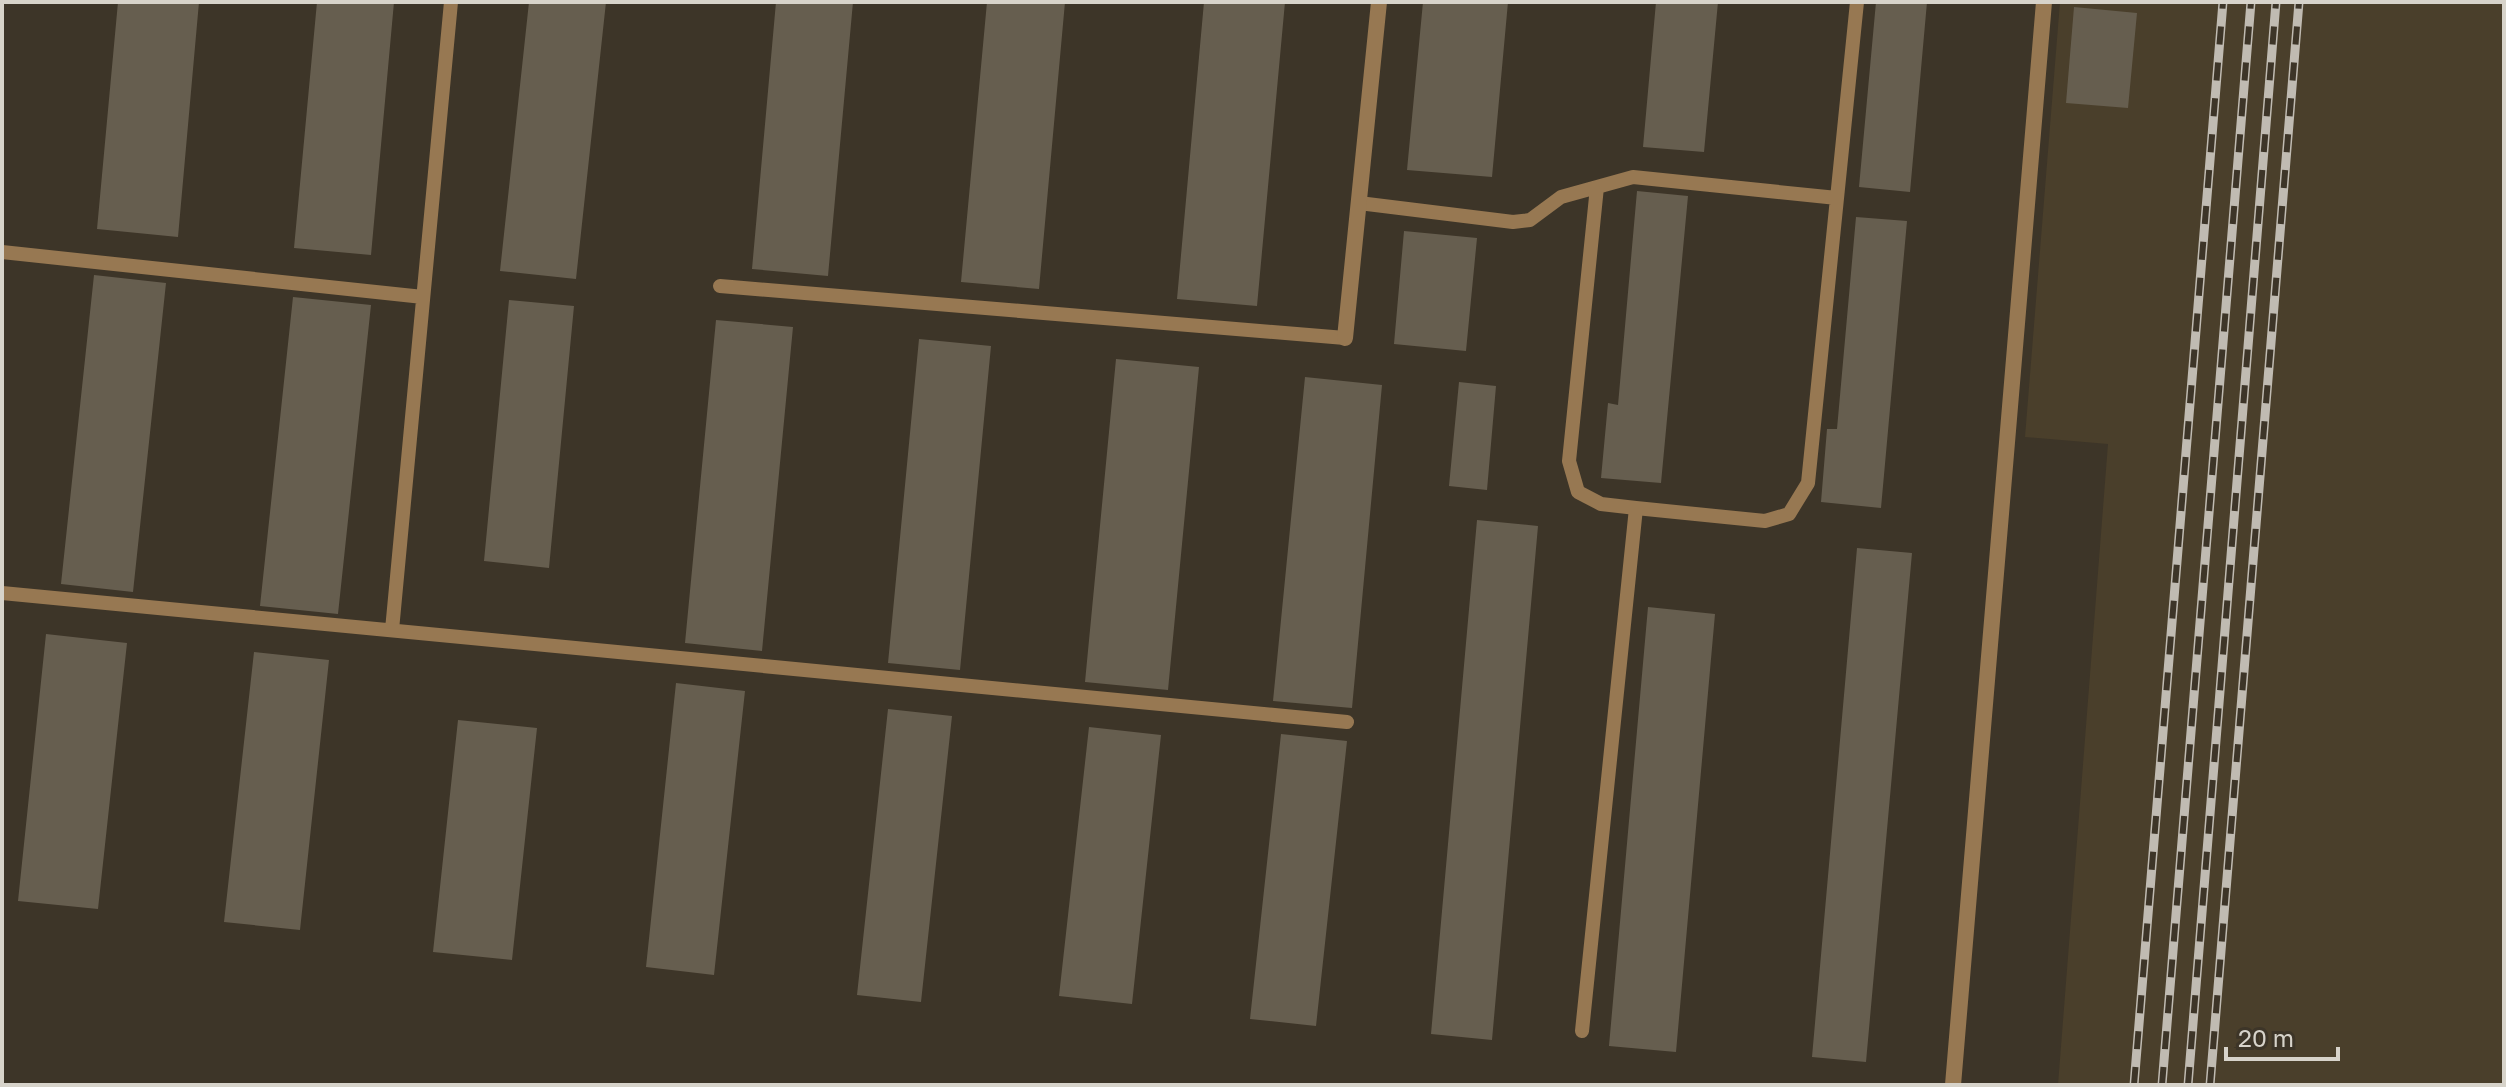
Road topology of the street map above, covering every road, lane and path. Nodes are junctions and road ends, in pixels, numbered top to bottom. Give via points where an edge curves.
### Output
1 (451, 2) edge
2 (1379, 2) edge
3 (1857, 2) edge
4 (2044, 2) edge
5 (1597, 187) junction
6 (1837, 198) junction
7 (1359, 203) junction
8 (2, 252) edge
9 (720, 286) dead end
10 (423, 297) junction
11 (1345, 338) joint
12 (1636, 508) junction
13 (2, 593) edge
14 (392, 630) junction
15 (1347, 722) dead end
16 (1582, 1031) dead end
17 (1953, 1085) edge

1 - 10 lane
2 - 7 street
3 - 6 lane
4 - 17 street
5 - 6 lane via 1633,177
5 - 7 lane via 1561,197 1530,220 1513,222
5 - 12 lane via 1569,461 1578,492 1601,504
6 - 12 lane via 1808,483 1801,497 1789,514 1765,521
7 - 11 street
8 - 10 lane
9 - 11 lane
10 - 14 lane
12 - 16 lane
13 - 14 lane
14 - 15 lane

